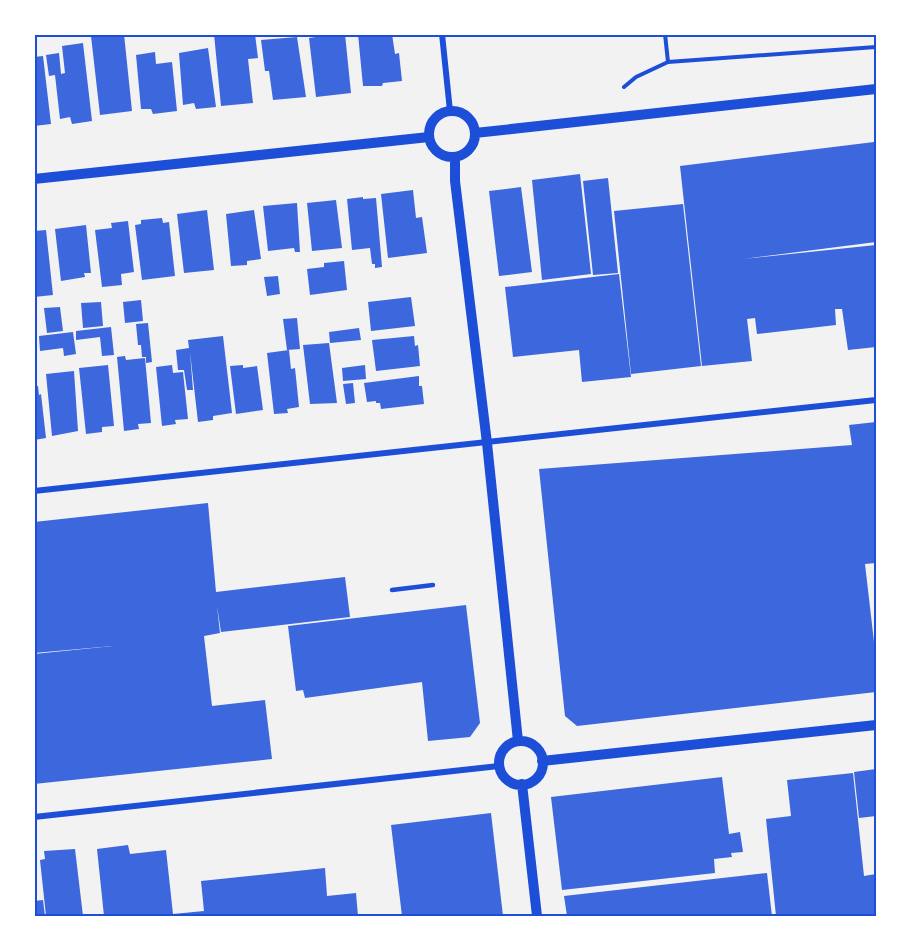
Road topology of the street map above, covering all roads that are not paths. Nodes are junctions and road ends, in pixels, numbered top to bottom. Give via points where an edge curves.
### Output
1 (442, 34) edge
2 (876, 89) edge
3 (450, 111) junction
4 (475, 133) junction
5 (429, 136) junction
6 (455, 157) junction
7 (34, 179) edge
8 (876, 400) edge
9 (487, 443) junction
10 (34, 491) edge
11 (433, 585) dead end
12 (392, 590) dead end
13 (876, 725) edge
14 (518, 741) junction
15 (542, 761) junction
16 (499, 766) junction
17 (522, 784) junction
18 (34, 817) edge
19 (537, 916) edge

1 - 3 street
2 - 4 street
3 - 4 street via 467,117
3 - 5 street via 432,122
4 - 6 street via 470,149
5 - 6 street via 441,155
5 - 7 street
6 - 9 street
8 - 9 street
9 - 10 street
9 - 14 street
11 - 12 lane
13 - 15 street
14 - 15 street via 532,744
14 - 16 street via 506,747
15 - 17 street via 537,777
16 - 17 street via 507,780
16 - 18 street
17 - 19 street

